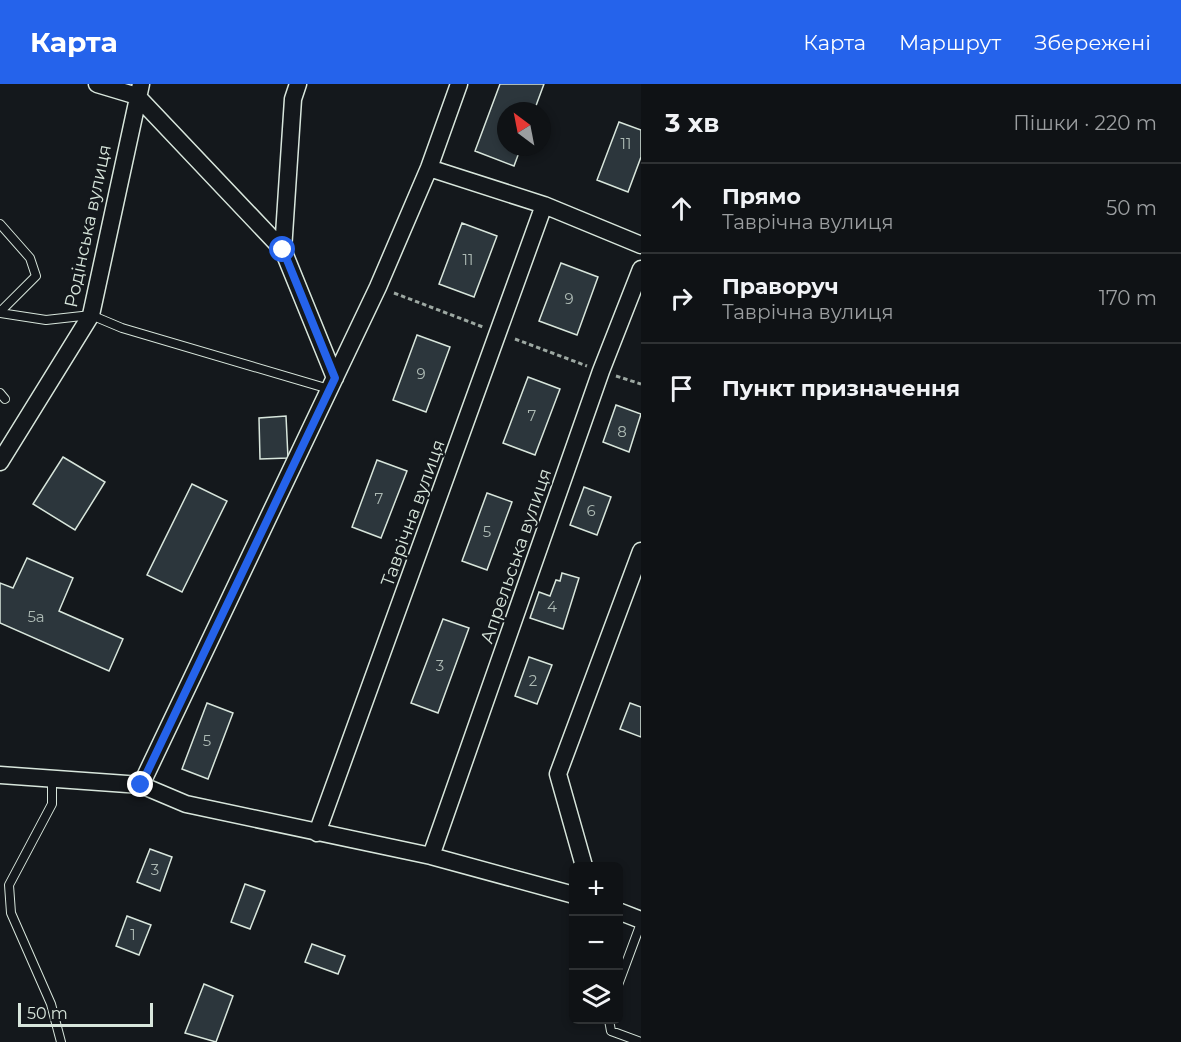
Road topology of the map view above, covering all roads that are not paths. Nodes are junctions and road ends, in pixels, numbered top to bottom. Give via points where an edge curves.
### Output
1 (97, 84) edge
2 (298, 84) edge
3 (459, 84) edge
4 (139, 90) edge
5 (429, 168) junction
6 (544, 205) junction
7 (0, 224) edge
8 (641, 245) edge
9 (283, 250) junction
10 (641, 269) edge
11 (0, 312) edge
12 (91, 315) junction
13 (332, 383) junction
14 (0, 462) edge
15 (641, 550) edge
16 (0, 775) edge
17 (52, 779) junction
18 (141, 785) junction
19 (317, 833) junction
20 (431, 856) junction
21 (583, 862) edge
22 (569, 894) edge
23 (623, 913) edge
24 (641, 922) edge
25 (623, 971) edge
26 (610, 1024) edge
27 (61, 1042) edge
28 (641, 1042) edge

1 - 4 street
2 - 9 street via 293,99
3 - 5 street
4 - 9 street
4 - 12 street, Родінська вулиця
5 - 6 street
5 - 13 street
6 - 8 street
6 - 19 street, Таврічна вулиця
7 - 11 lane via 30,258 36,276
9 - 13 street
10 - 20 street, Апрельська вулиця via 601,371
11 - 12 lane via 46,320
12 - 13 lane via 122,328
12 - 14 street, Родінська вулиця
13 - 18 street
15 - 21 street via 558,774
16 - 17 street
17 - 18 street
17 - 27 lane via 52,804 9,885 11,912 51,1004
18 - 19 street via 186,804
19 - 20 street
20 - 22 street
23 - 24 street
24 - 25 lane
26 - 28 lane via 611,1031

